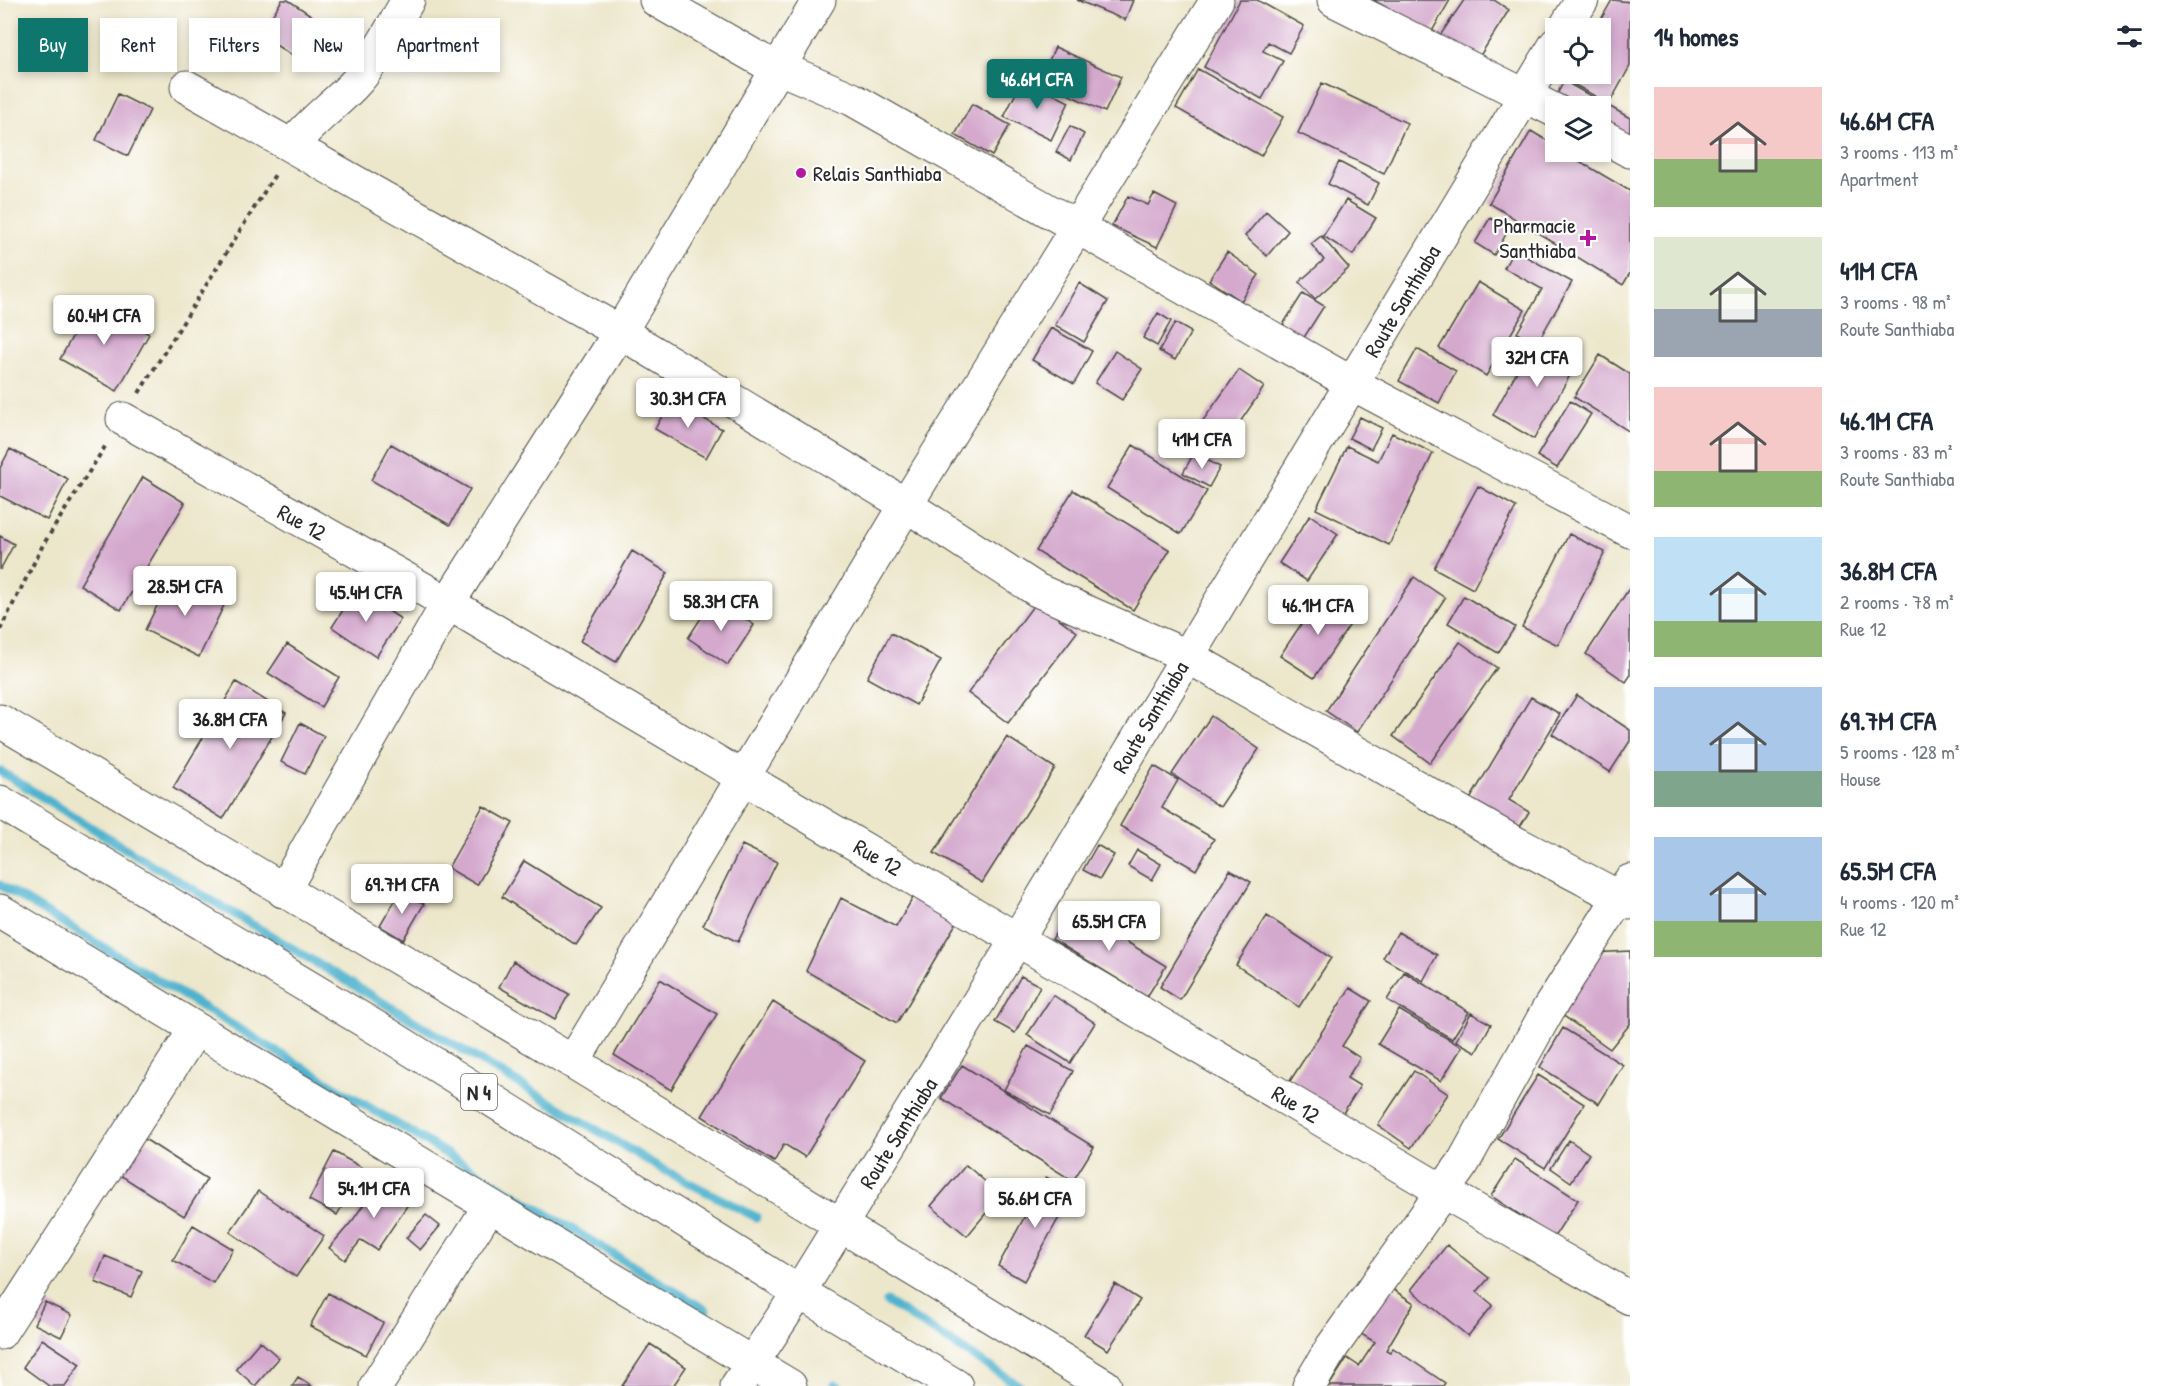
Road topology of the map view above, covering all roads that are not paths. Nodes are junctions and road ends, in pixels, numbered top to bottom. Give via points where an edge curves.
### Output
1 (408, 0) edge
2 (656, 0) edge
3 (819, 0) edge
4 (1217, 0) edge
5 (1334, 0) edge
6 (1582, 0) edge
7 (1571, 18) edge
8 (1545, 62) edge
9 (779, 68) junction
10 (187, 87) dead end
11 (1525, 95) junction
12 (1545, 105) edge
13 (1611, 141) edge
14 (292, 146) junction
15 (1630, 151) edge
16 (1076, 228) junction
17 (620, 332) junction
18 (1353, 384) junction
19 (123, 419) road end
20 (906, 505) junction
21 (1630, 531) edge
22 (448, 603) junction
23 (1187, 656) junction
24 (0, 722) edge
25 (744, 779) junction
26 (0, 801) edge
27 (284, 891) junction
28 (1626, 894) edge
29 (0, 911) edge
30 (1018, 938) junction
31 (195, 1030) junction
32 (573, 1062) junction
33 (1444, 1192) junction
34 (489, 1206) junction
35 (840, 1227) junction
36 (799, 1292) junction
37 (9, 1295) edge
38 (1630, 1298) edge
39 (0, 1333) edge
40 (745, 1374) edge
41 (376, 1386) edge
42 (790, 1386) edge
43 (956, 1386) edge
44 (1105, 1386) edge
45 (1309, 1386) edge

1 - 14 main road via 371,63
2 - 9 main road
3 - 9 main road
4 - 16 main road
5 - 11 main road
6 - 7 main road
8 - 11 main road, Route Santhiaba
9 - 16 main road via 852,99
9 - 17 main road
10 - 14 main road
11 - 12 main road
11 - 18 main road, Route Santhiaba
13 - 15 main road
14 - 17 main road
16 - 18 main road
16 - 20 main road
17 - 20 main road
17 - 22 main road
18 - 21 main road
18 - 23 main road, Route Santhiaba
19 - 22 main road, Rue 12
20 - 23 main road via 1037,590
20 - 25 main road
22 - 25 main road, Rue 12
22 - 27 main road
23 - 28 main road via 1508,839
23 - 30 main road, Route Santhiaba
24 - 27 main road
25 - 30 main road, Rue 12
25 - 32 main road
26 - 36 main road, N 4 via 386,1033
27 - 32 main road
28 - 33 main road via 1549,1008 1478,1140
29 - 31 main road
30 - 33 main road, Rue 12
30 - 35 main road, Route Santhiaba
31 - 34 main road
31 - 37 main road
32 - 35 main road
33 - 38 main road, Rue 12
33 - 45 main road via 1332,1347
34 - 40 main road
34 - 41 main road
35 - 36 main road, Route Santhiaba
35 - 44 main road
36 - 40 main road, Route Santhiaba
36 - 43 main road, N 4
37 - 39 main road
40 - 42 main road

